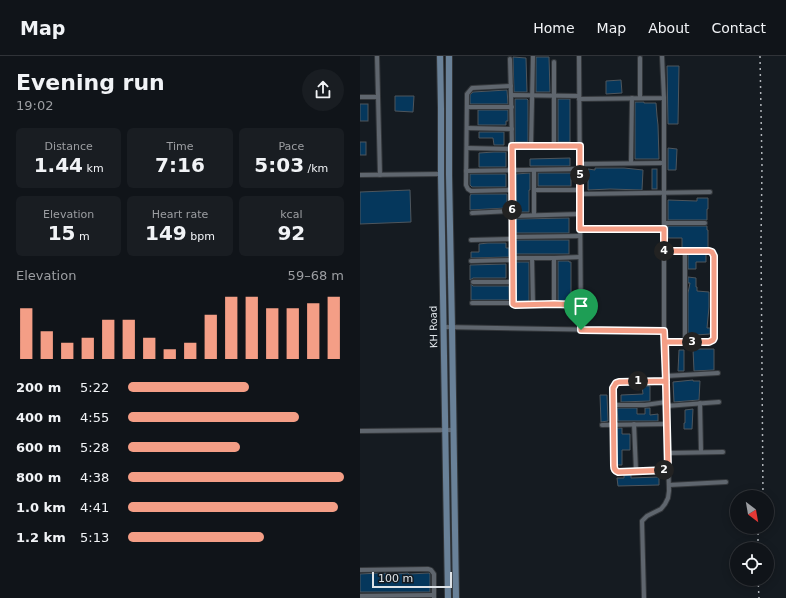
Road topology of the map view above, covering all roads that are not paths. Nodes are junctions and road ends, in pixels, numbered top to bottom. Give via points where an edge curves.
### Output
1 (377, 56) edge
2 (440, 56) edge
3 (449, 56) edge
4 (533, 56) edge
5 (579, 56) edge
6 (662, 56) edge
7 (640, 58) dead end
8 (510, 60) dead end
9 (554, 62) dead end
10 (511, 86) junction
11 (512, 95) junction
12 (532, 96) junction
13 (555, 96) junction
14 (360, 97) edge
15 (378, 97) junction
16 (579, 98) junction
17 (632, 98) junction
18 (640, 98) junction
19 (664, 98) junction
20 (467, 107) junction
21 (512, 107) junction
22 (467, 128) junction
23 (512, 129) junction
24 (531, 146) junction
25 (554, 146) junction
26 (580, 146) junction
27 (467, 148) junction
28 (512, 148) junction
29 (631, 163) junction
30 (664, 163) junction
31 (580, 164) junction
32 (580, 169) junction
33 (512, 170) junction
34 (534, 170) junction
35 (466, 171) junction
36 (441, 174) junction
37 (360, 175) edge
38 (380, 175) junction
39 (512, 190) junction
40 (534, 190) junction
41 (580, 192) junction
42 (664, 192) junction
43 (710, 192) dead end
44 (472, 213) dead end
45 (512, 213) junction
46 (580, 214) junction
47 (534, 215) junction
48 (664, 223) junction
49 (705, 223) dead end
50 (580, 229) junction
51 (664, 229) junction
52 (580, 236) junction
53 (512, 238) junction
54 (471, 240) dead end
55 (664, 251) junction
56 (685, 251) junction
57 (580, 257) junction
58 (532, 258) junction
59 (554, 258) junction
60 (512, 259) junction
61 (470, 261) dead end
62 (473, 282) dead end
63 (512, 282) junction
64 (472, 303) dead end
65 (513, 303) junction
66 (554, 304) junction
67 (533, 305) junction
68 (581, 305) junction
69 (443, 327) junction
70 (452, 328) junction
71 (581, 330) junction
72 (664, 331) junction
73 (665, 342) junction
74 (685, 342) junction
75 (718, 373) dead end
76 (666, 376) junction
77 (666, 381) junction
78 (719, 402) dead end
79 (700, 403) junction
80 (666, 404) junction
81 (614, 405) junction
82 (602, 424) dead end
83 (614, 424) junction
84 (634, 424) junction
85 (667, 424) junction
86 (445, 430) junction
87 (453, 430) junction
88 (360, 431) edge
89 (701, 452) junction
90 (723, 452) dead end
91 (668, 453) junction
92 (668, 470) junction
93 (636, 471) junction
94 (726, 482) dead end
95 (669, 486) junction
96 (360, 570) edge
97 (360, 596) edge
98 (434, 596) edge
99 (381, 597) edge
100 (407, 597) edge
101 (448, 598) edge
102 (456, 598) edge
103 (644, 598) edge

1 - 15 street
2 - 36 main road, KH Road
3 - 70 main road, KH Road
4 - 12 street
5 - 16 street
6 - 19 street
7 - 18 street
8 - 10 street
9 - 13 street
10 - 11 street
10 - 20 street via 472,88 467,94
11 - 12 street
11 - 21 street
12 - 13 street
12 - 24 street
13 - 16 street
13 - 25 street
14 - 15 street
15 - 38 street
16 - 17 street
16 - 26 street
17 - 18 street
17 - 29 street
18 - 19 street
19 - 30 street
20 - 21 street
20 - 22 street
21 - 23 street
22 - 23 street
22 - 27 street
23 - 28 street
24 - 25 street
24 - 28 street
25 - 26 street
26 - 31 street
27 - 28 street
27 - 35 street
28 - 33 street
29 - 30 street
29 - 31 street
30 - 42 street
31 - 32 street
32 - 34 street
32 - 41 street
33 - 34 street
33 - 35 street
33 - 39 street
34 - 40 street
35 - 39 street via 467,188 471,191
36 - 38 street
36 - 69 main road, KH Road
37 - 38 street
39 - 45 street
40 - 41 street
40 - 47 street
41 - 42 street
41 - 46 street
42 - 43 street
42 - 48 street
44 - 45 street
45 - 47 street
45 - 53 street
46 - 47 street
46 - 50 street
48 - 49 street
48 - 51 street
50 - 51 street
50 - 52 street
51 - 55 street
52 - 53 street
52 - 57 street
53 - 54 street
53 - 60 street
55 - 56 street
55 - 72 street
56 - 74 street
56 - 74 street via 709,251 714,256 714,338 712,342
57 - 59 street
57 - 68 street
58 - 59 street
58 - 60 street
58 - 67 street
59 - 66 street
60 - 61 street
60 - 63 street
62 - 63 street
63 - 65 street
64 - 65 street
65 - 67 street
66 - 67 street
66 - 68 street
68 - 71 street
69 - 70 street
69 - 86 main road, KH Road
70 - 71 street
70 - 87 main road, KH Road
71 - 72 street
72 - 73 street
73 - 74 street
73 - 76 street
75 - 76 street
76 - 77 street
77 - 80 street
77 - 81 street via 616,383 613,388
78 - 79 street
79 - 80 street
79 - 89 street
80 - 81 street
80 - 85 street
81 - 83 street
82 - 83 street
83 - 84 street
83 - 93 street via 614,469 618,472
84 - 85 street
84 - 93 street
85 - 91 street
86 - 87 street
86 - 88 street
86 - 101 main road, KH Road
87 - 102 main road, KH Road
89 - 90 street
89 - 91 street
91 - 92 street
92 - 93 street
92 - 95 street
94 - 95 street
95 - 103 street via 665,504 642,521
96 - 98 street via 431,570 434,574
97 - 99 street
98 - 100 street
99 - 100 street

